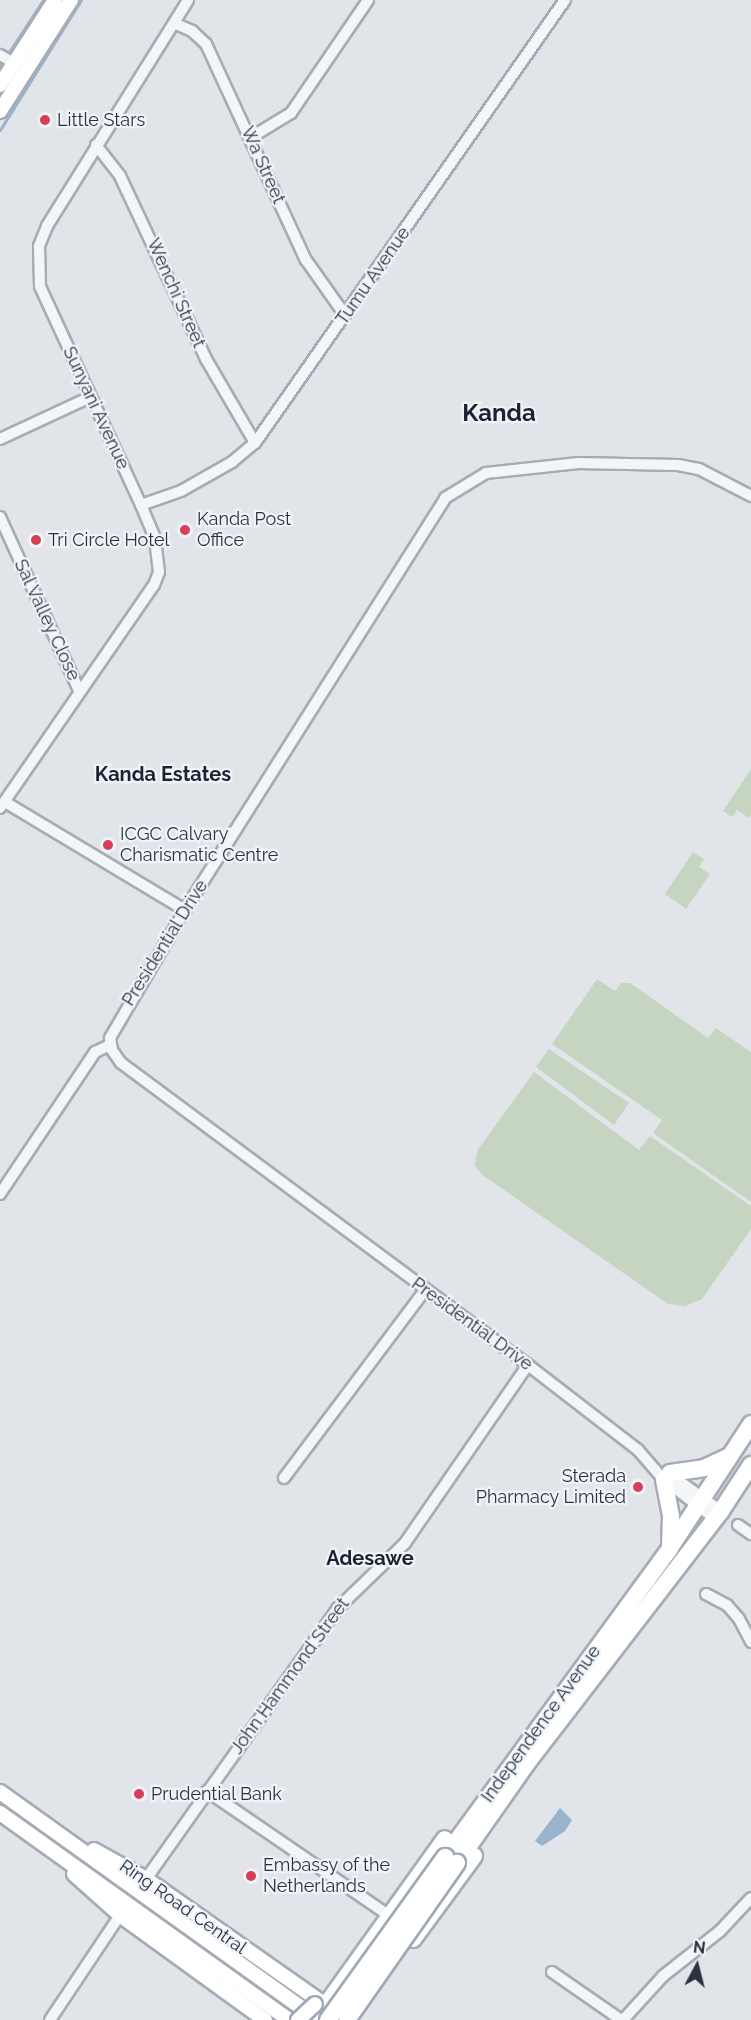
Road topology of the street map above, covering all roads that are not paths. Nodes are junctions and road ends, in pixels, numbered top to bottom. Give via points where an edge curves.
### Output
1 (55, 0) edge
2 (71, 0) edge
3 (188, 0) edge
4 (368, 0) edge
5 (565, 0) edge
6 (174, 23) junction
7 (0, 55) edge
8 (14, 63) junction
9 (0, 85) edge
10 (0, 111) edge
11 (250, 138) junction
12 (96, 145) junction
13 (345, 315) junction
14 (90, 397) junction
15 (0, 439) edge
16 (255, 443) junction
17 (751, 496) edge
18 (141, 505) junction
19 (0, 517) edge
20 (80, 690) junction
21 (3, 805) edge
22 (185, 910) junction
23 (110, 1044) junction
24 (0, 1194) edge
25 (425, 1290) junction
26 (528, 1365) junction
27 (751, 1424) edge
28 (729, 1457) junction
29 (751, 1465) edge
30 (664, 1474) junction
31 (284, 1478) dead end
32 (700, 1503) junction
33 (718, 1515) junction
34 (738, 1525) dead end
35 (751, 1534) edge
36 (670, 1548) junction
37 (706, 1594) dead end
38 (751, 1642) edge
39 (522, 1760) junction
40 (207, 1791) junction
41 (0, 1792) edge
42 (0, 1813) edge
43 (55, 1831) junction
44 (42, 1844) junction
45 (451, 1860) junction
46 (146, 1879) junction
47 (750, 1901) edge
48 (120, 1916) junction
49 (391, 1917) junction
50 (552, 1972) dead end
51 (322, 2002) junction
52 (353, 2019) edge
53 (50, 2020) edge
54 (265, 2020) edge
55 (289, 2020) edge
56 (298, 2020) edge
57 (319, 2020) edge
58 (328, 2020) edge
59 (622, 2020) edge

1 - 8 main road
2 - 10 main road
3 - 6 street, Sunyani Avenue
4 - 11 street via 291,113
5 - 13 street, Tumu Avenue
6 - 11 street, Wa Street via 192,31 206,44
6 - 12 street, Sunyani Avenue
7 - 8 street
8 - 9 main road
11 - 13 street, Wa Street via 306,260
12 - 14 street, Sunyani Avenue via 47,226 39,246 38,265 40,286
12 - 16 street, Wenchi Street via 120,176 206,359
13 - 16 street, Tumu Avenue
14 - 15 street
14 - 18 street, Sunyani Avenue
16 - 18 street, Tumu Avenue via 232,462 189,487
17 - 22 street, Presidential Drive via 699,469 578,463 486,473 445,498
18 - 20 street, Sunyani Avenue via 160,558 157,579
19 - 20 street, Sal Valley Close
20 - 21 street, Sunyani Avenue
21 - 22 street
22 - 23 street, Presidential Drive via 115,1024
23 - 24 street via 94,1052
23 - 25 street, Presidential Drive via 121,1063
25 - 26 street, Presidential Drive
25 - 31 street
26 - 30 street, Presidential Drive
26 - 40 street, John Hammond Street via 405,1543 338,1608
27 - 28 highway, Independence Avenue
28 - 30 highway via 704,1468
28 - 32 highway, Independence Avenue
29 - 33 highway, Independence Avenue
30 - 32 street, Presidential Drive
30 - 36 highway via 671,1517
32 - 33 street, Presidential Drive
32 - 36 highway, Independence Avenue
33 - 39 highway, Independence Avenue
34 - 35 street
36 - 39 highway, Independence Avenue
37 - 38 street via 727,1605 740,1619
39 - 45 highway, Independence Avenue
39 - 49 highway via 481,1788
39 - 52 highway via 508,1809
40 - 46 street, John Hammond Street
40 - 49 street
41 - 43 main road
42 - 44 main road, Ring Road Central
43 - 46 main road, Ring Road Central
43 - 57 main road, Ring Road Central
44 - 48 main road, Ring Road Central
44 - 55 main road, Ring Road Central
45 - 52 highway, Independence Avenue, bridge
45 - 58 highway, Independence Avenue, bridge
46 - 51 main road, Ring Road Central
47 - 59 street via 663,1976
48 - 53 street
48 - 54 main road, Ring Road Central
49 - 51 highway
50 - 59 street
51 - 52 main road, Ring Road Central via 349,2009
51 - 56 main road, bridge

